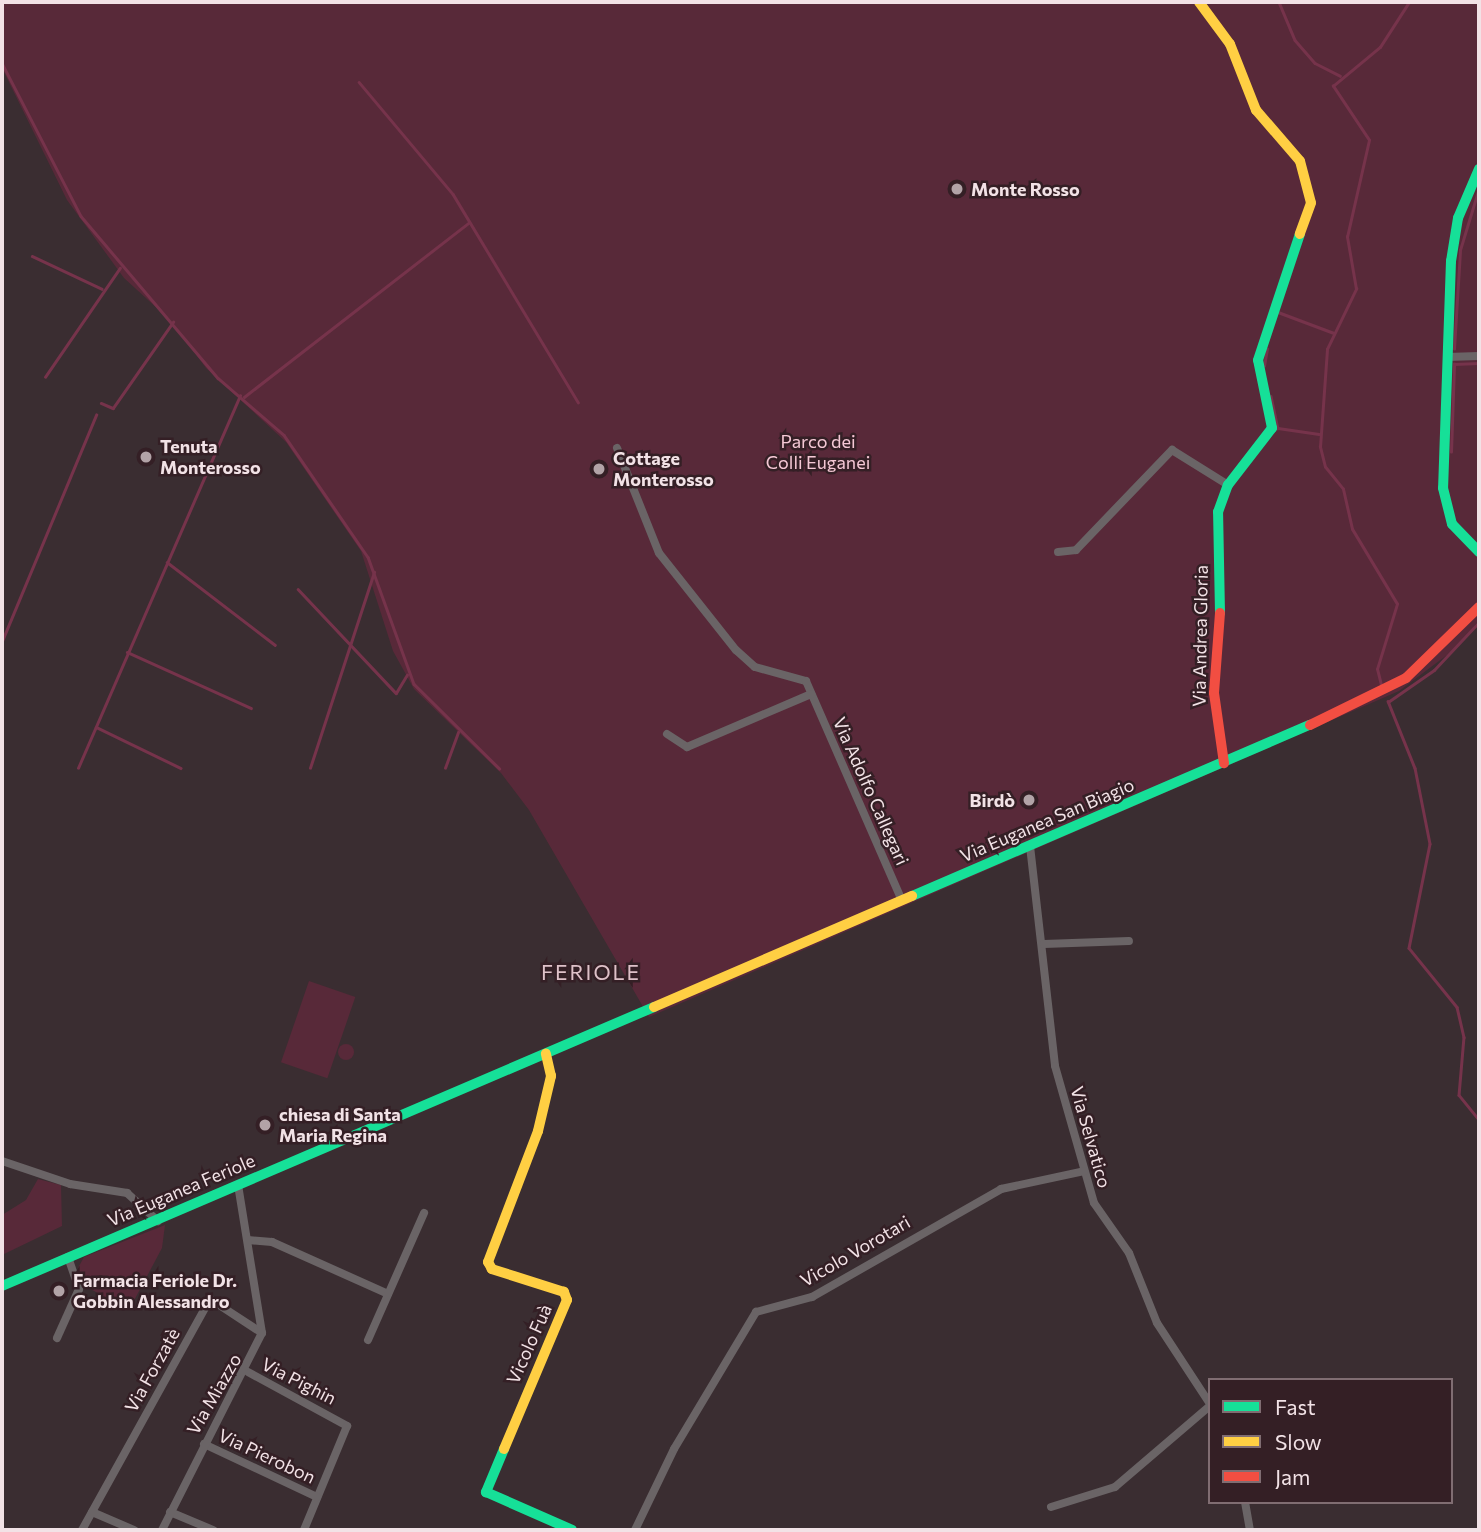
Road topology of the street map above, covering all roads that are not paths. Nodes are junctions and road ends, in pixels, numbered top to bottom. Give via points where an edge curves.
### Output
1 (1199, 2) edge
2 (1479, 169) edge
3 (1479, 356) edge
4 (1447, 357) junction
5 (617, 448) dead end
6 (1228, 485) junction
7 (1058, 552) dead end
8 (1479, 552) edge
9 (1479, 607) edge
10 (811, 694) junction
11 (667, 734) dead end
12 (1224, 763) junction
13 (1030, 846) junction
14 (902, 901) junction
15 (1129, 941) dead end
16 (1044, 944) junction
17 (606, 1028) joint
18 (546, 1054) junction
19 (2, 1161) edge
20 (1084, 1171) junction
21 (238, 1185) junction
22 (424, 1213) dead end
23 (158, 1221) junction
24 (248, 1240) junction
25 (68, 1257) junction
26 (2, 1286) edge
27 (388, 1294) junction
28 (262, 1333) junction
29 (57, 1338) dead end
30 (368, 1340) dead end
31 (248, 1372) junction
32 (1208, 1402) edge
33 (1208, 1407) edge
34 (204, 1444) junction
35 (317, 1497) junction
36 (1245, 1504) edge
37 (1051, 1507) dead end
38 (92, 1512) junction
39 (170, 1512) junction
40 (82, 1530) edge
41 (134, 1530) edge
42 (162, 1530) edge
43 (213, 1530) edge
44 (304, 1530) edge
45 (572, 1530) edge
46 (635, 1530) edge
47 (1250, 1530) edge

1 - 6 main road via 1230,44 1256,110 1300,161 1311,203 1258,360 1272,428
2 - 4 main road via 1456,230
3 - 4 street
4 - 8 main road via 1445,509
5 - 10 street, Via Adolfo Callegari via 659,553 754,667 806,681
6 - 7 street via 1172,450 1076,550
6 - 12 main road, Via Andrea Gloria via 1218,512 1221,601 1214,693
9 - 12 main road, Via Euganea San Biagio via 1437,653 1388,689
10 - 11 street via 687,747
10 - 14 street, Via Adolfo Callegari
12 - 13 main road, Via Euganea San Biagio
13 - 14 main road, Via Euganea San Biagio
13 - 16 street, Via Selvatico
14 - 17 main road, Via Euganea San Biagio
15 - 16 street
16 - 20 street, Via Selvatico via 1055,1066
17 - 18 main road, Via Euganea Feriole
18 - 21 main road, Via Euganea Feriole
18 - 45 main road, Vicolo Fuà via 551,1076 538,1131 488,1262 492,1269 564,1292 567,1300 487,1480 490,1497
19 - 23 street via 70,1184 127,1193
20 - 32 street, Via Selvatico via 1100,1215 1140,1273 1157,1323
20 - 46 street, Vicolo Vorotari via 1001,1189 812,1297 757,1312 674,1449
21 - 23 main road, Via Euganea Feriole
21 - 24 street, Via Miazzo
22 - 27 street
23 - 25 main road, Via Euganea Feriole
24 - 27 street via 272,1242
24 - 28 street, Via Miazzo
25 - 26 main road, Via Euganea Feriole
25 - 29 street via 79,1289
27 - 30 street
28 - 31 street, Via Miazzo
28 - 38 street, Via Forzatè via 211,1299
31 - 34 street, Via Miazzo
31 - 35 street, Via Pighin via 346,1426
33 - 37 street via 1115,1487
34 - 35 street, Via Pierobon
34 - 39 street, Via Miazzo
35 - 44 street, Via Pighin
36 - 47 street
38 - 40 street, Via Forzatè
38 - 41 street
39 - 42 street, Via Miazzo
39 - 43 street

